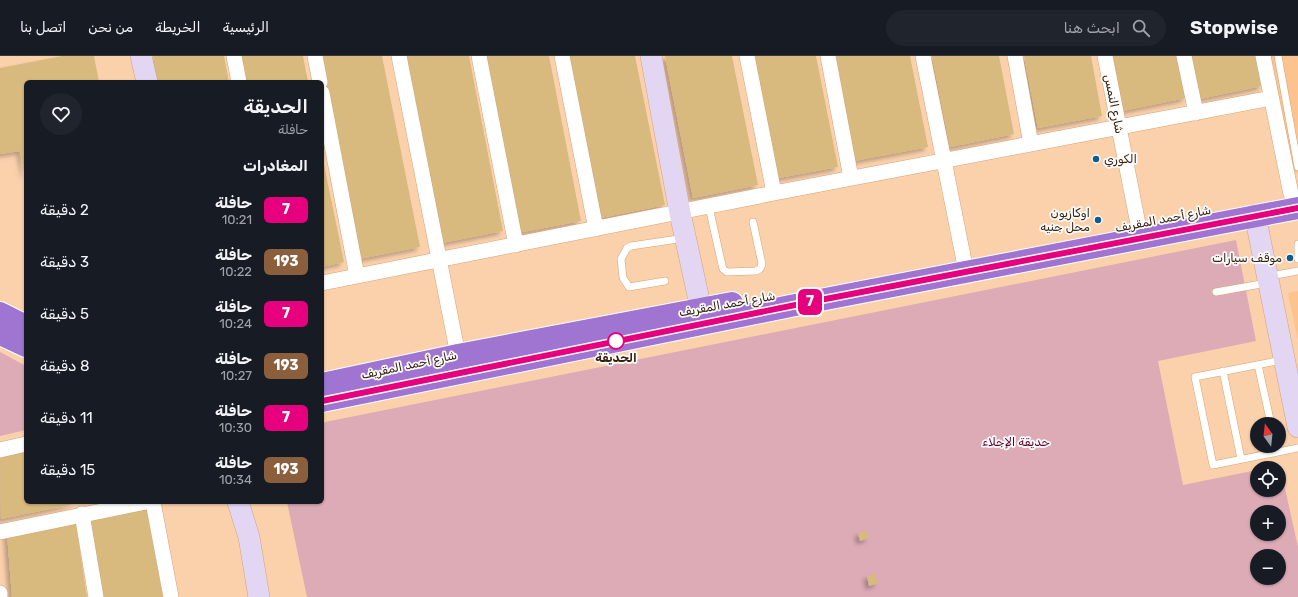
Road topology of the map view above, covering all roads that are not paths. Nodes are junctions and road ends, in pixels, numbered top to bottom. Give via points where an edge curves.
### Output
1 (141, 56) edge
2 (234, 56) edge
3 (315, 56) edge
4 (399, 56) edge
5 (479, 56) edge
6 (562, 56) edge
7 (651, 56) edge
8 (747, 56) edge
9 (828, 56) edge
10 (923, 56) edge
11 (1015, 56) edge
12 (1105, 56) edge
13 (1184, 56) edge
14 (1263, 56) edge
15 (1278, 56) edge
16 (147, 80) edge
17 (239, 80) edge
18 (320, 80) edge
19 (1271, 98) junction
20 (324, 103) edge
21 (1196, 113) junction
22 (1118, 127) junction
23 (1031, 144) junction
24 (943, 161) junction
25 (1298, 167) edge
26 (851, 178) junction
27 (774, 193) junction
28 (1296, 198) edge
29 (709, 206) junction
30 (680, 213) junction
31 (1255, 215) junction
32 (753, 222) dead end
33 (1138, 224) junction
34 (596, 229) junction
35 (685, 238) junction
36 (1298, 244) edge
37 (516, 245) junction
38 (1298, 259) edge
39 (439, 261) junction
40 (964, 261) junction
41 (1298, 271) edge
42 (358, 276) junction
43 (1268, 279) junction
44 (665, 281) dead end
45 (324, 283) edge
46 (1216, 292) dead end
47 (0, 313) edge
48 (702, 316) junction
49 (24, 325) edge
50 (0, 334) edge
51 (24, 345) edge
52 (458, 355) junction
53 (1284, 360) junction
54 (1258, 365) junction
55 (1223, 372) junction
56 (324, 384) edge
57 (324, 401) edge
58 (1269, 417) edge
59 (1298, 427) edge
60 (24, 444) edge
61 (1298, 448) edge
62 (1286, 449) edge
63 (0, 450) edge
64 (1262, 453) edge
65 (1241, 459) junction
66 (135, 504) edge
67 (153, 504) edge
68 (239, 504) edge
69 (255, 504) edge
70 (82, 514) junction
71 (0, 532) edge
72 (249, 537) junction
73 (0, 594) edge
74 (0, 597) edge
75 (96, 597) edge
76 (171, 597) edge
77 (259, 597) edge

1 - 16 street
2 - 17 street
3 - 18 street
4 - 39 street
5 - 37 street
6 - 34 street
7 - 30 street
8 - 27 street
9 - 26 street
10 - 24 street
11 - 23 street
12 - 22 street, شارع النمس
13 - 21 street
14 - 19 street
15 - 25 lane
19 - 21 street
19 - 28 street
20 - 42 street
21 - 22 street
22 - 23 street
22 - 33 street, شارع النمس
23 - 24 street
24 - 26 street
24 - 40 street
26 - 27 street
27 - 29 street
28 - 31 highway, شارع أحمد المقريف
28 - 33 highway, شارع أحمد المقريف
29 - 30 street
29 - 32 lane via 723,269 727,272 760,269 762,264
30 - 34 street
30 - 35 street
31 - 43 street
31 - 48 highway, شارع أحمد المقريف
33 - 40 highway, شارع أحمد المقريف
34 - 37 street
35 - 44 lane via 631,246 623,252 623,278 628,286
35 - 48 street
36 - 38 lane
37 - 39 street
39 - 42 street
39 - 52 street
40 - 48 highway, شارع أحمد المقريف
41 - 43 lane
42 - 45 street
43 - 46 lane
43 - 53 street
47 - 49 highway
48 - 52 highway, شارع أحمد المقريف
48 - 57 highway, شارع أحمد المقريف
50 - 51 highway
52 - 56 highway, شارع أحمد المقريف
53 - 54 lane
53 - 59 street
54 - 55 lane
54 - 58 lane
55 - 65 lane
55 - 65 lane via 1195,377 1213,465
60 - 63 street
61 - 62 lane
64 - 65 lane
66 - 70 street
67 - 76 street
68 - 72 street
69 - 72 street
70 - 71 street
70 - 75 street
72 - 77 street
73 - 74 street

